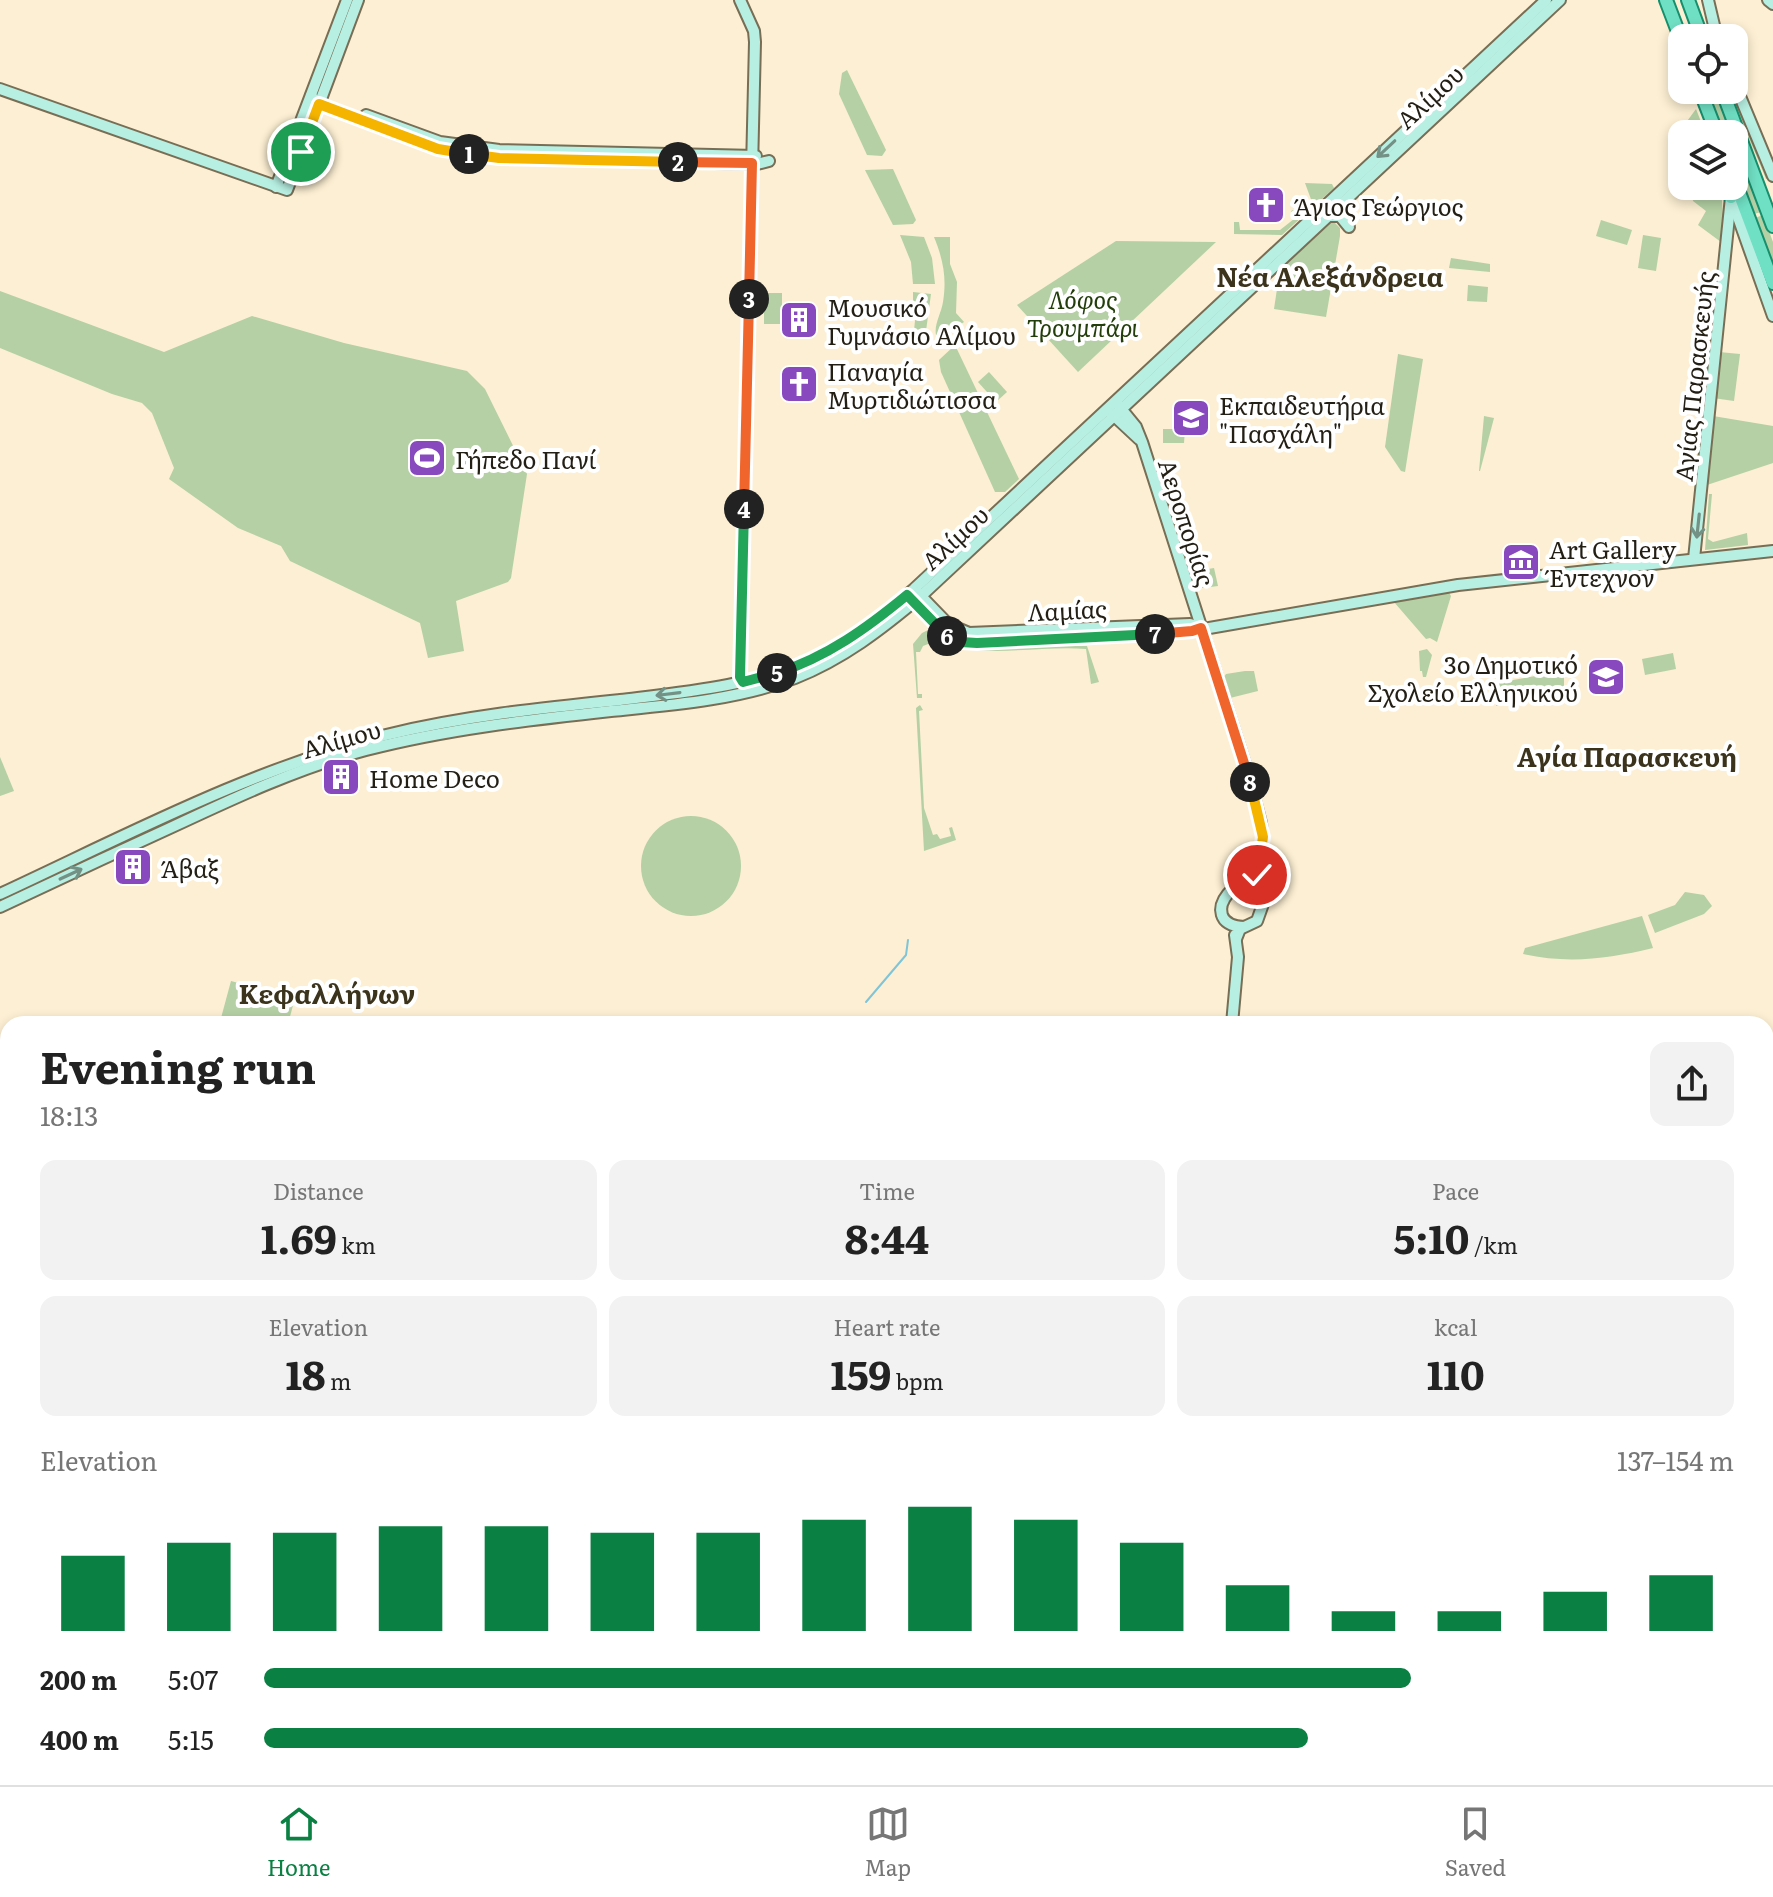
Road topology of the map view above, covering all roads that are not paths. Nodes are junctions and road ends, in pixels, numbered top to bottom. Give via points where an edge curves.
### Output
1 (347, 0) edge
2 (358, 0) edge
3 (740, 0) edge
4 (746, 0) edge
5 (1546, 0) edge
6 (1560, 0) edge
7 (1666, 0) edge
8 (1688, 0) edge
9 (1708, 0) edge
10 (1768, 0) edge
11 (1773, 4) edge
12 (1675, 24) edge
13 (1697, 24) edge
14 (1714, 24) edge
15 (0, 83) edge
16 (0, 89) edge
17 (317, 100) junction
18 (1727, 104) edge
19 (1743, 104) edge
20 (755, 160) junction
21 (1773, 176) edge
22 (282, 186) junction
23 (1728, 200) edge
24 (1732, 200) edge
25 (1742, 200) edge
26 (1328, 218) junction
27 (1773, 225) edge
28 (1349, 227) dead end
29 (1773, 283) edge
30 (1773, 316) edge
31 (1139, 392) junction
32 (1113, 408) junction
33 (1131, 427) junction
34 (1098, 430) junction
35 (1773, 551) edge
36 (1694, 559) junction
37 (938, 580) junction
38 (914, 595) junction
39 (939, 616) junction
40 (1201, 628) junction
41 (743, 682) junction
42 (1256, 891) junction
43 (0, 894) edge
44 (0, 907) edge
45 (1226, 919) junction
46 (1244, 927) junction
47 (1236, 939) junction
48 (1233, 1016) edge

1 - 17 main road
2 - 17 main road
3 - 20 main road via 754,31
4 - 20 main road via 761,50
5 -> 32 main road, Αλίμου
6 - 26 main road, Αλίμου
7 - 12 main road
8 - 13 main road
9 - 14 main road
10 - 11 main road
15 - 22 main road
16 - 22 main road
17 - 20 main road via 460,146
17 - 22 main road
18 - 27 main road
19 - 21 main road
20 - 41 main road
23 -> 36 main road, Αγίας Παρασκευής
24 - 30 main road
25 - 29 main road
26 - 28 main road via 1340,216
26 - 31 main road, Αλίμου
31 - 32 main road, Αλίμου
31 - 33 main road
32 - 33 main road, Αεροπορίας
32 - 34 main road, Αλίμου
32 - 38 main road, Αλίμου
33 - 34 main road
33 - 40 main road, Αεροπορίας via 1142,442
34 - 37 main road, Αλίμου
35 - 36 main road, Λαμίας
36 - 40 main road, Λαμίας via 1458,585
37 - 38 main road, Αλίμου
37 - 39 main road via 934,599
38 - 39 main road
38 - 40 main road, Λαμίας via 947,636 966,642
38 - 41 main road, Αλίμου via 818,657
44 -> 38 main road, Αλίμου via 259,787 364,751 474,728 676,705 794,678 861,643
39 - 40 main road, Λαμίας via 969,633 1190,624
40 - 42 main road, Αεροπορίας via 1261,823
41 -> 43 main road, Αλίμου via 465,719 347,746 247,782
42 - 45 main road via 1243,885 1230,889 1221,906
42 - 46 main road via 1263,909 1257,921
45 - 46 main road
45 - 47 main road
46 - 47 main road
47 - 48 main road

